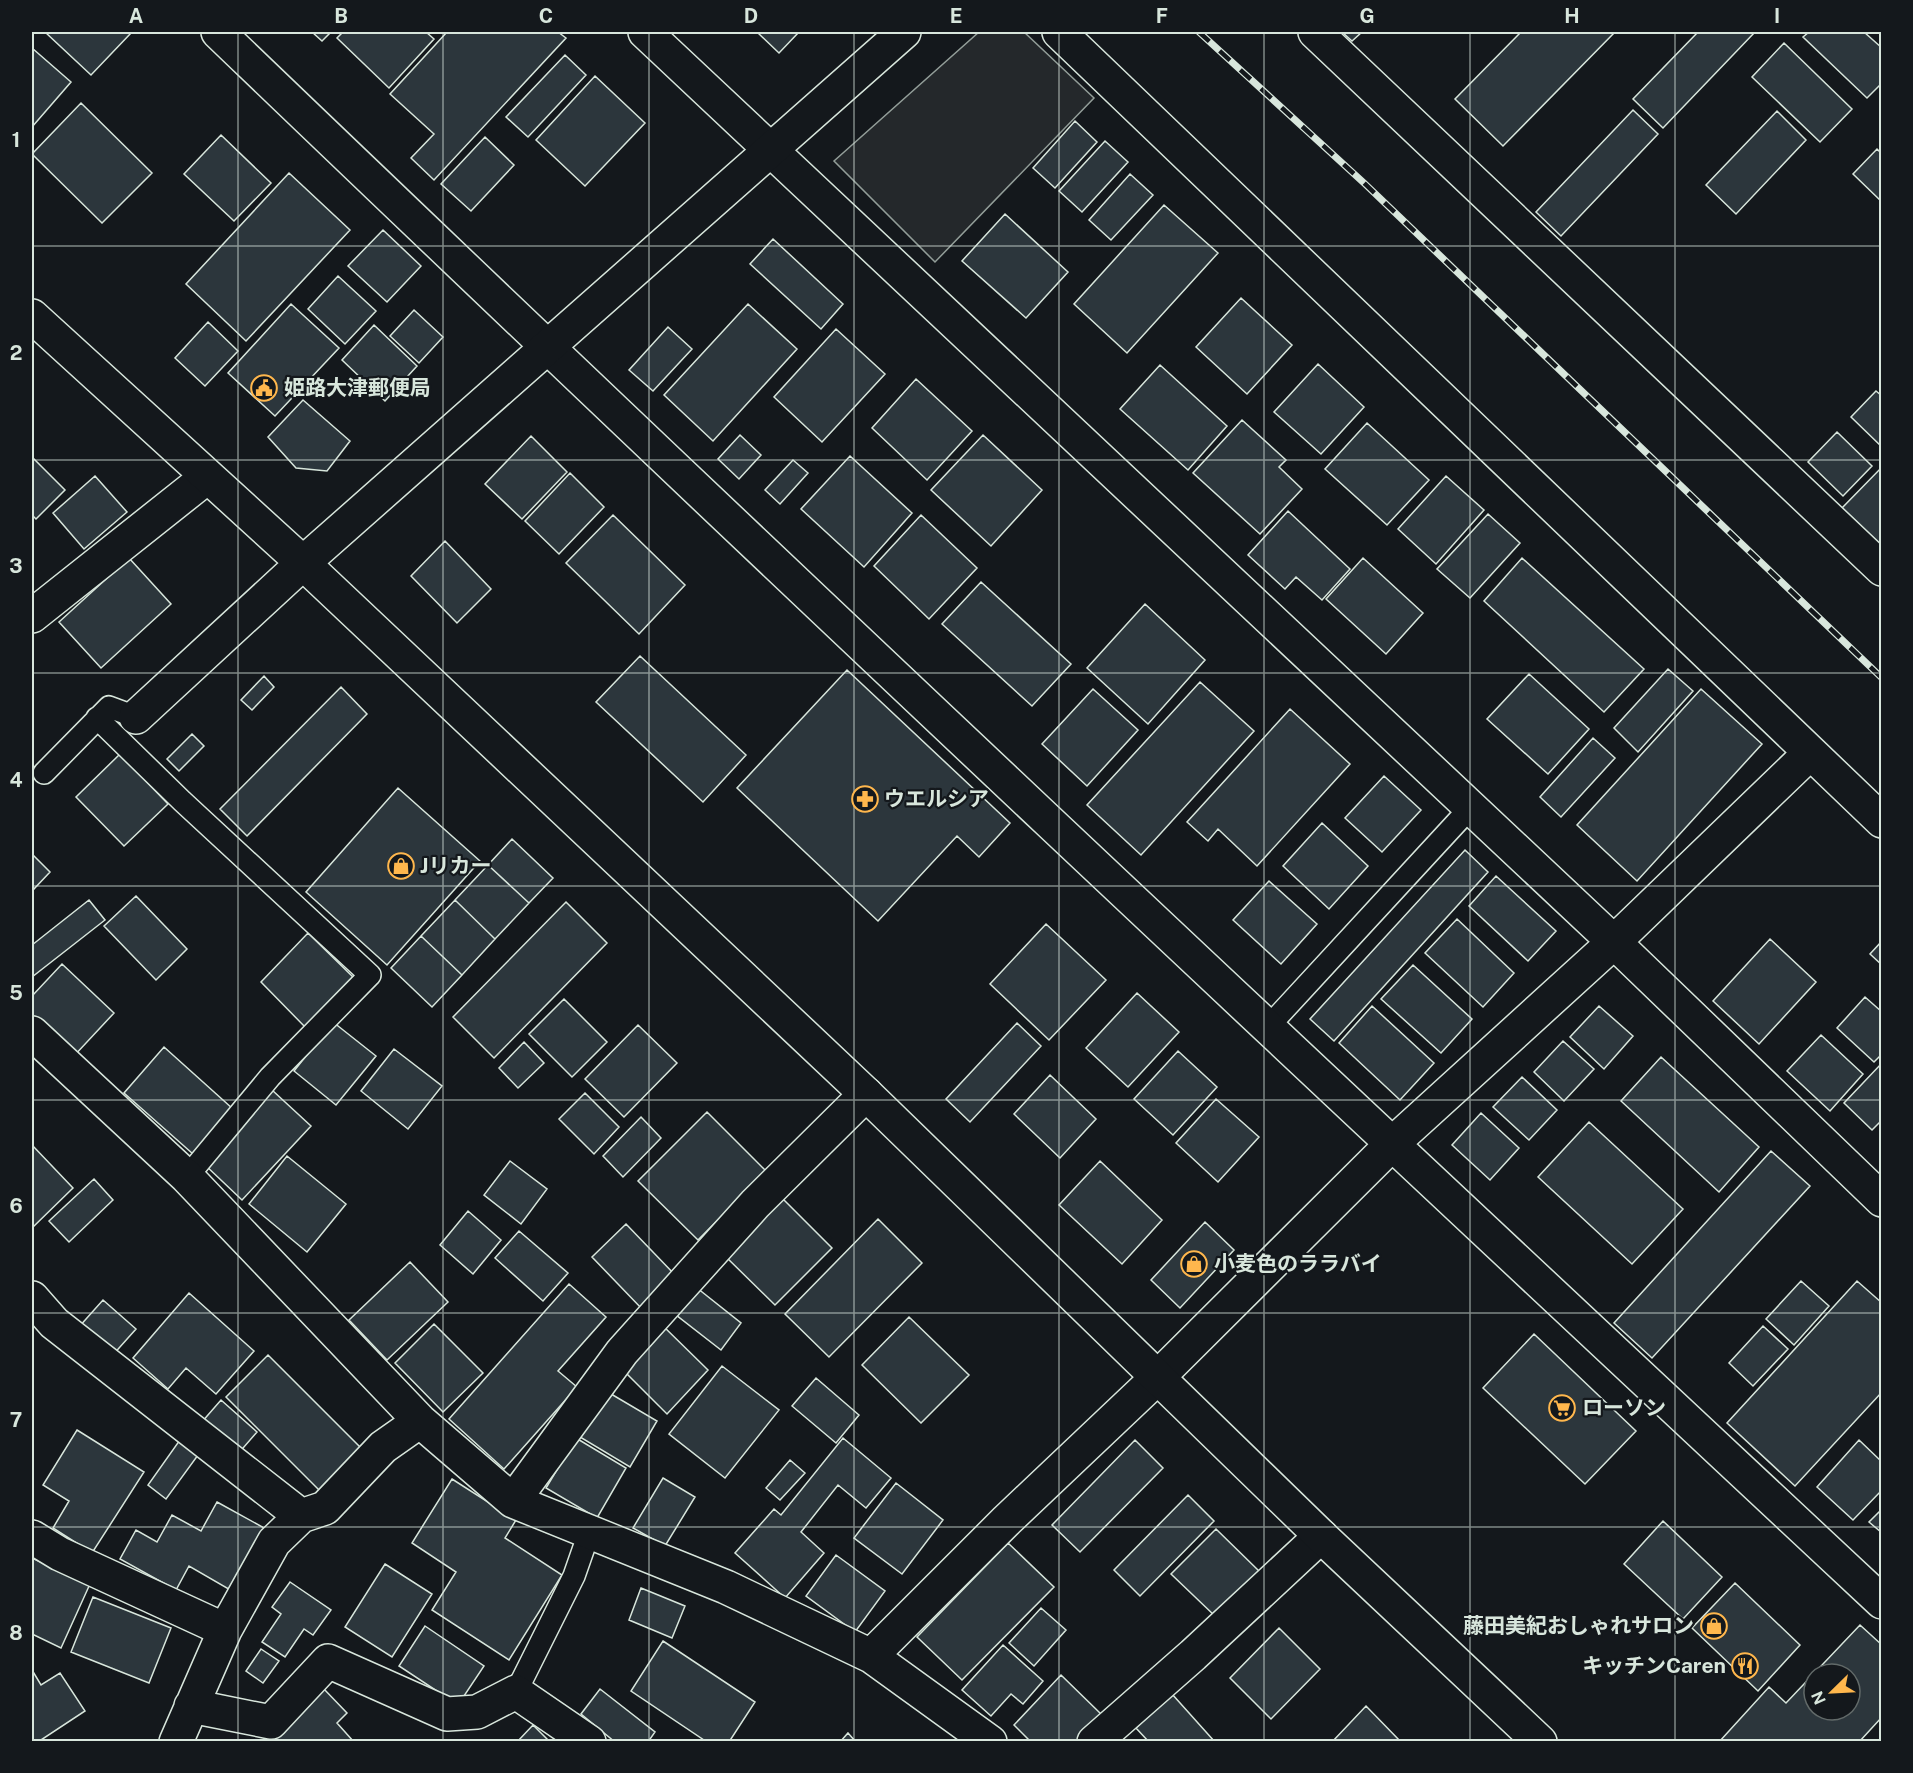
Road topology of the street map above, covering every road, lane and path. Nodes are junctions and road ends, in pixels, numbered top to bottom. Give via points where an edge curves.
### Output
1 (218, 32) edge
2 (645, 32) edge
3 (904, 32) edge
4 (1059, 32) edge
5 (1316, 32) edge
6 (770, 150) junction
7 (32, 316) edge
8 (547, 348) junction
9 (207, 477) junction
10 (303, 563) junction
11 (1881, 569) edge
12 (32, 616) edge
13 (136, 717) joint
14 (97, 718) junction
15 (1810, 753) junction
16 (44, 773) dead end
17 (1470, 808) junction
18 (1881, 821) edge
19 (1614, 942) junction
20 (1268, 1027) junction
21 (32, 1033) edge
22 (866, 1094) junction
23 (1392, 1144) junction
24 (187, 1177) junction
25 (1881, 1200) edge
26 (32, 1298) edge
27 (1158, 1377) junction
28 (420, 1421) junction
29 (513, 1501) junction
30 (300, 1516) junction
31 (589, 1533) junction
32 (1321, 1536) junction
33 (32, 1537) edge
34 (1881, 1602) edge
35 (225, 1630) junction
36 (871, 1656) junction
37 (516, 1692) junction
38 (191, 1706) junction
39 (176, 1742) edge
40 (589, 1742) edge
41 (990, 1742) edge
42 (1094, 1742) edge
43 (1540, 1742) edge

1 - 8 street
2 - 6 street
3 - 6 street
4 - 15 street
5 - 11 street
6 - 8 street
6 - 17 street
7 - 9 street
8 - 10 street
8 - 20 street
9 - 10 street
9 - 12 street
10 - 13 street
10 - 22 street
13 - 14 lane via 109,706
14 - 16 lane
14 - 24 lane via 370,975 270,1077
15 - 18 street
15 - 19 street
17 - 19 street
17 - 20 lane
19 - 23 street
19 - 25 street
20 - 23 street
21 - 24 street
22 - 27 street
22 - 29 street via 755,1204 622,1352
23 - 27 street
23 - 34 street
24 - 28 street
26 - 30 street via 54,1323
27 - 32 street
27 - 36 street
28 - 29 street
28 - 30 street via 383,1447 325,1508
29 - 31 street
30 - 35 street via 274,1542
31 - 36 street via 726,1587
31 - 37 lane via 574,1576
32 - 42 street
32 - 43 street
33 - 35 street via 60,1554
35 - 38 street
36 - 41 street
37 - 38 street via 477,1712 447,1714 328,1661 272,1722
37 - 40 street
38 - 39 street

